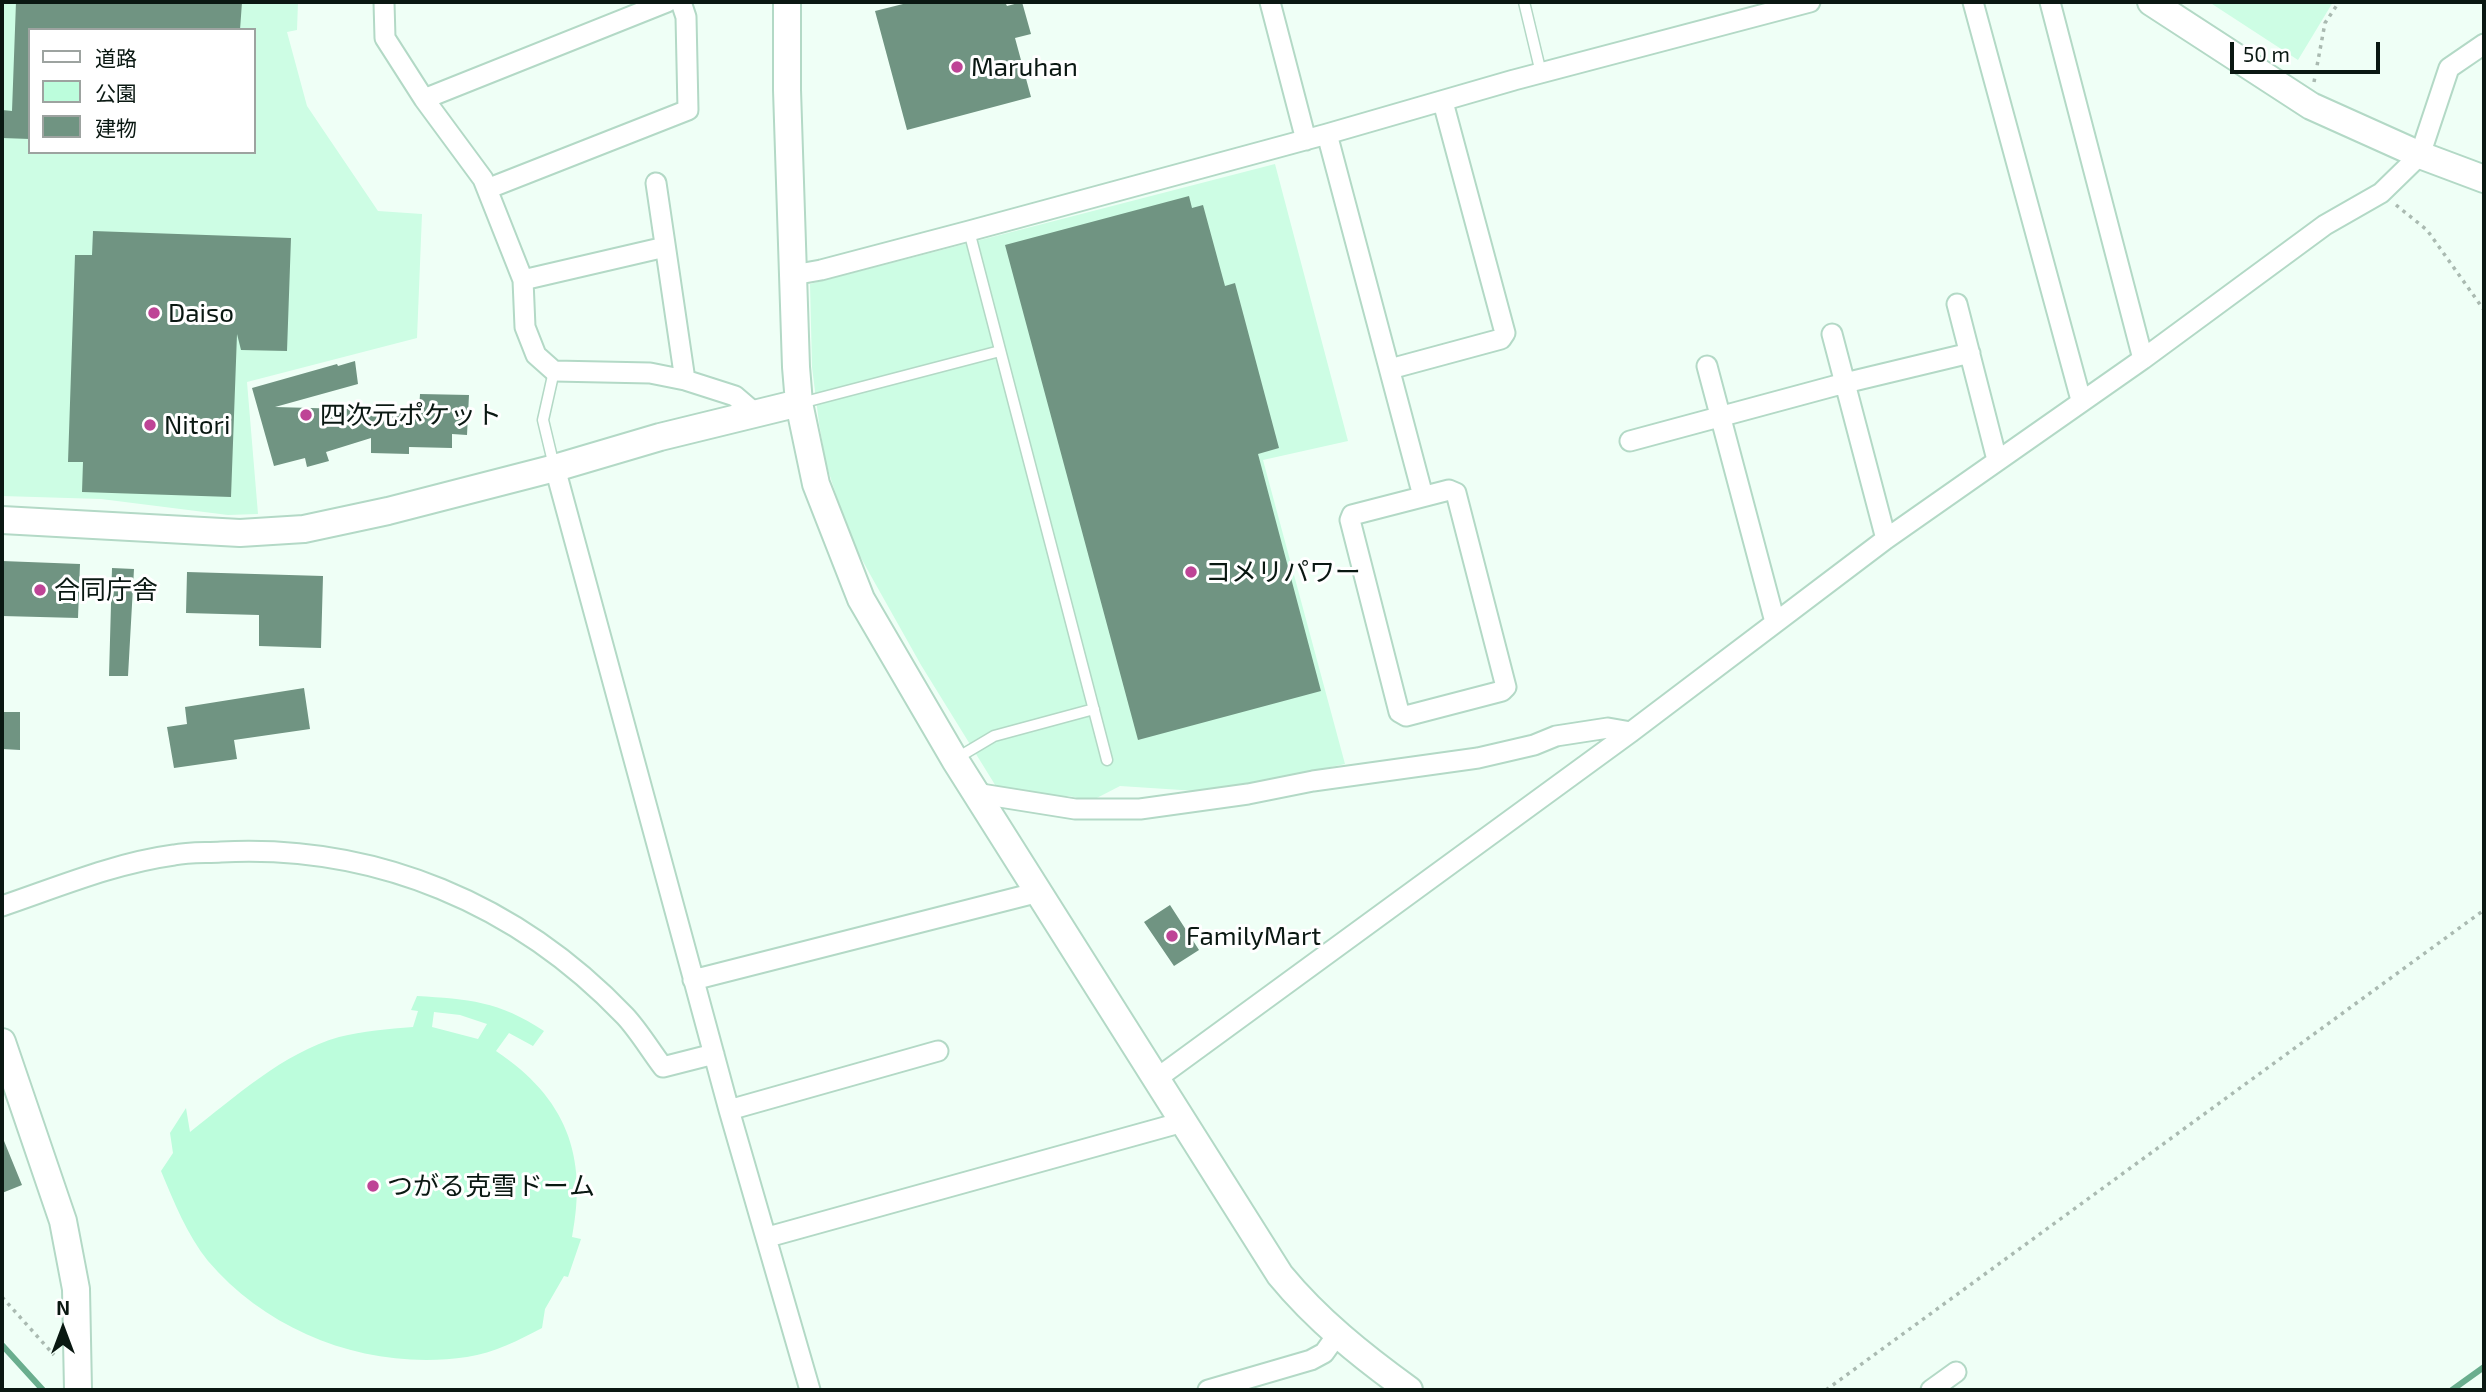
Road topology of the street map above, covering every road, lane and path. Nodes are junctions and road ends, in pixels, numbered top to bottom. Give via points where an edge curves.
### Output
1 (384, 2) edge
2 (667, 2) edge
3 (681, 2) edge
4 (787, 2) edge
5 (1270, 2) edge
6 (1524, 2) edge
7 (1810, 2) edge
8 (1973, 2) edge
9 (2050, 2) edge
10 (2339, 2) edge
11 (2161, 5) edge
12 (2484, 44) edge
13 (1541, 73) junction
14 (424, 99) junction
15 (1443, 102) junction
16 (2311, 106) junction
17 (1327, 134) junction
18 (1306, 140) junction
19 (2420, 155) junction
20 (2484, 179) edge
21 (656, 183) dead end
22 (487, 189) junction
23 (2381, 193) junction
24 (969, 231) junction
25 (665, 247) junction
26 (793, 275) junction
27 (523, 280) junction
28 (1957, 304) dead end
29 (2484, 310) edge
30 (1832, 334) dead end
31 (1000, 351) junction
32 (1969, 353) junction
33 (2143, 359) junction
34 (1707, 366) dead end
35 (1390, 369) junction
36 (554, 371) junction
37 (685, 380) junction
38 (1845, 383) junction
39 (2081, 400) junction
40 (799, 403) junction
41 (756, 414) junction
42 (1720, 417) junction
43 (1630, 441) dead end
44 (1997, 460) junction
45 (555, 468) junction
46 (1423, 496) junction
47 (2, 520) edge
48 (1885, 540) junction
49 (1775, 622) junction
50 (1094, 709) junction
51 (1631, 732) junction
52 (955, 760) junction
53 (1107, 760) dead end
54 (975, 793) junction
55 (1039, 892) junction
56 (2, 906) edge
57 (2484, 910) edge
58 (693, 980) junction
59 (2, 1042) edge
60 (937, 1051) dead end
61 (714, 1054) junction
62 (1156, 1079) junction
63 (729, 1110) junction
64 (1183, 1122) junction
65 (768, 1237) junction
66 (2, 1297) edge
67 (1337, 1335) junction
68 (1956, 1372) dead end
69 (78, 1382) edge
70 (1252, 1385) edge
71 (810, 1390) edge
72 (1208, 1390) edge
73 (1409, 1390) edge
74 (1826, 1390) edge
75 (1931, 1390) edge

1 - 14 street via 385,38
2 - 14 street
3 - 22 street via 686,18 688,110
4 - 26 street
5 - 18 street
6 - 13 lane
7 - 13 street
8 - 39 street
9 - 33 street
10 - 16 path via 2325,23
11 - 16 street
12 - 19 street via 2449,68
13 - 15 street
14 - 22 street
15 - 17 street
15 - 35 street via 1504,333 1502,339
16 - 19 street
17 - 18 street
17 - 35 street
18 - 24 street
19 - 20 street
19 - 23 street
21 - 25 street
22 - 27 street
23 - 29 path via 2427,230
23 - 33 street via 2325,225
24 - 26 street
24 - 31 lane
25 - 27 street
25 - 37 street
26 - 40 street
27 - 36 street via 525,327 536,355
28 - 32 street
30 - 38 street
31 - 40 lane
31 - 50 lane
32 - 38 street
32 - 44 street
33 - 39 street
34 - 42 street
35 - 46 street
36 - 37 street via 650,373
36 - 45 lane via 543,420
37 - 41 street via 735,396
38 - 42 street
38 - 48 street
39 - 44 street
40 - 41 street
40 - 52 street via 816,484 861,599
41 - 45 street
42 - 43 street
42 - 49 street
44 - 48 street
45 - 47 street via 304,529 240,533
45 - 58 street
46 - 46 street via 1449,489 1456,493 1506,687 1406,716 1399,712 1350,520 1352,515
48 - 49 street
49 - 51 street
50 - 52 lane via 994,736
50 - 53 lane
51 - 54 street via 1608,727 1478,758 1140,809 1075,809
51 - 62 street
52 - 54 street
54 - 55 street
55 - 58 street
55 - 62 street
56 - 61 street via 118,867 175,854 302,852 373,865 446,891 542,945 587,979 627,1018 663,1067
57 - 74 path
58 - 61 street
59 - 69 street via 64,1221 76,1289
60 - 63 street
61 - 63 street
62 - 64 street
63 - 65 street
64 - 65 street
64 - 67 street via 1280,1275
65 - 71 street
66 - 69 path
67 - 70 street via 1324,1353
67 - 73 street
68 - 75 street
70 - 72 street

